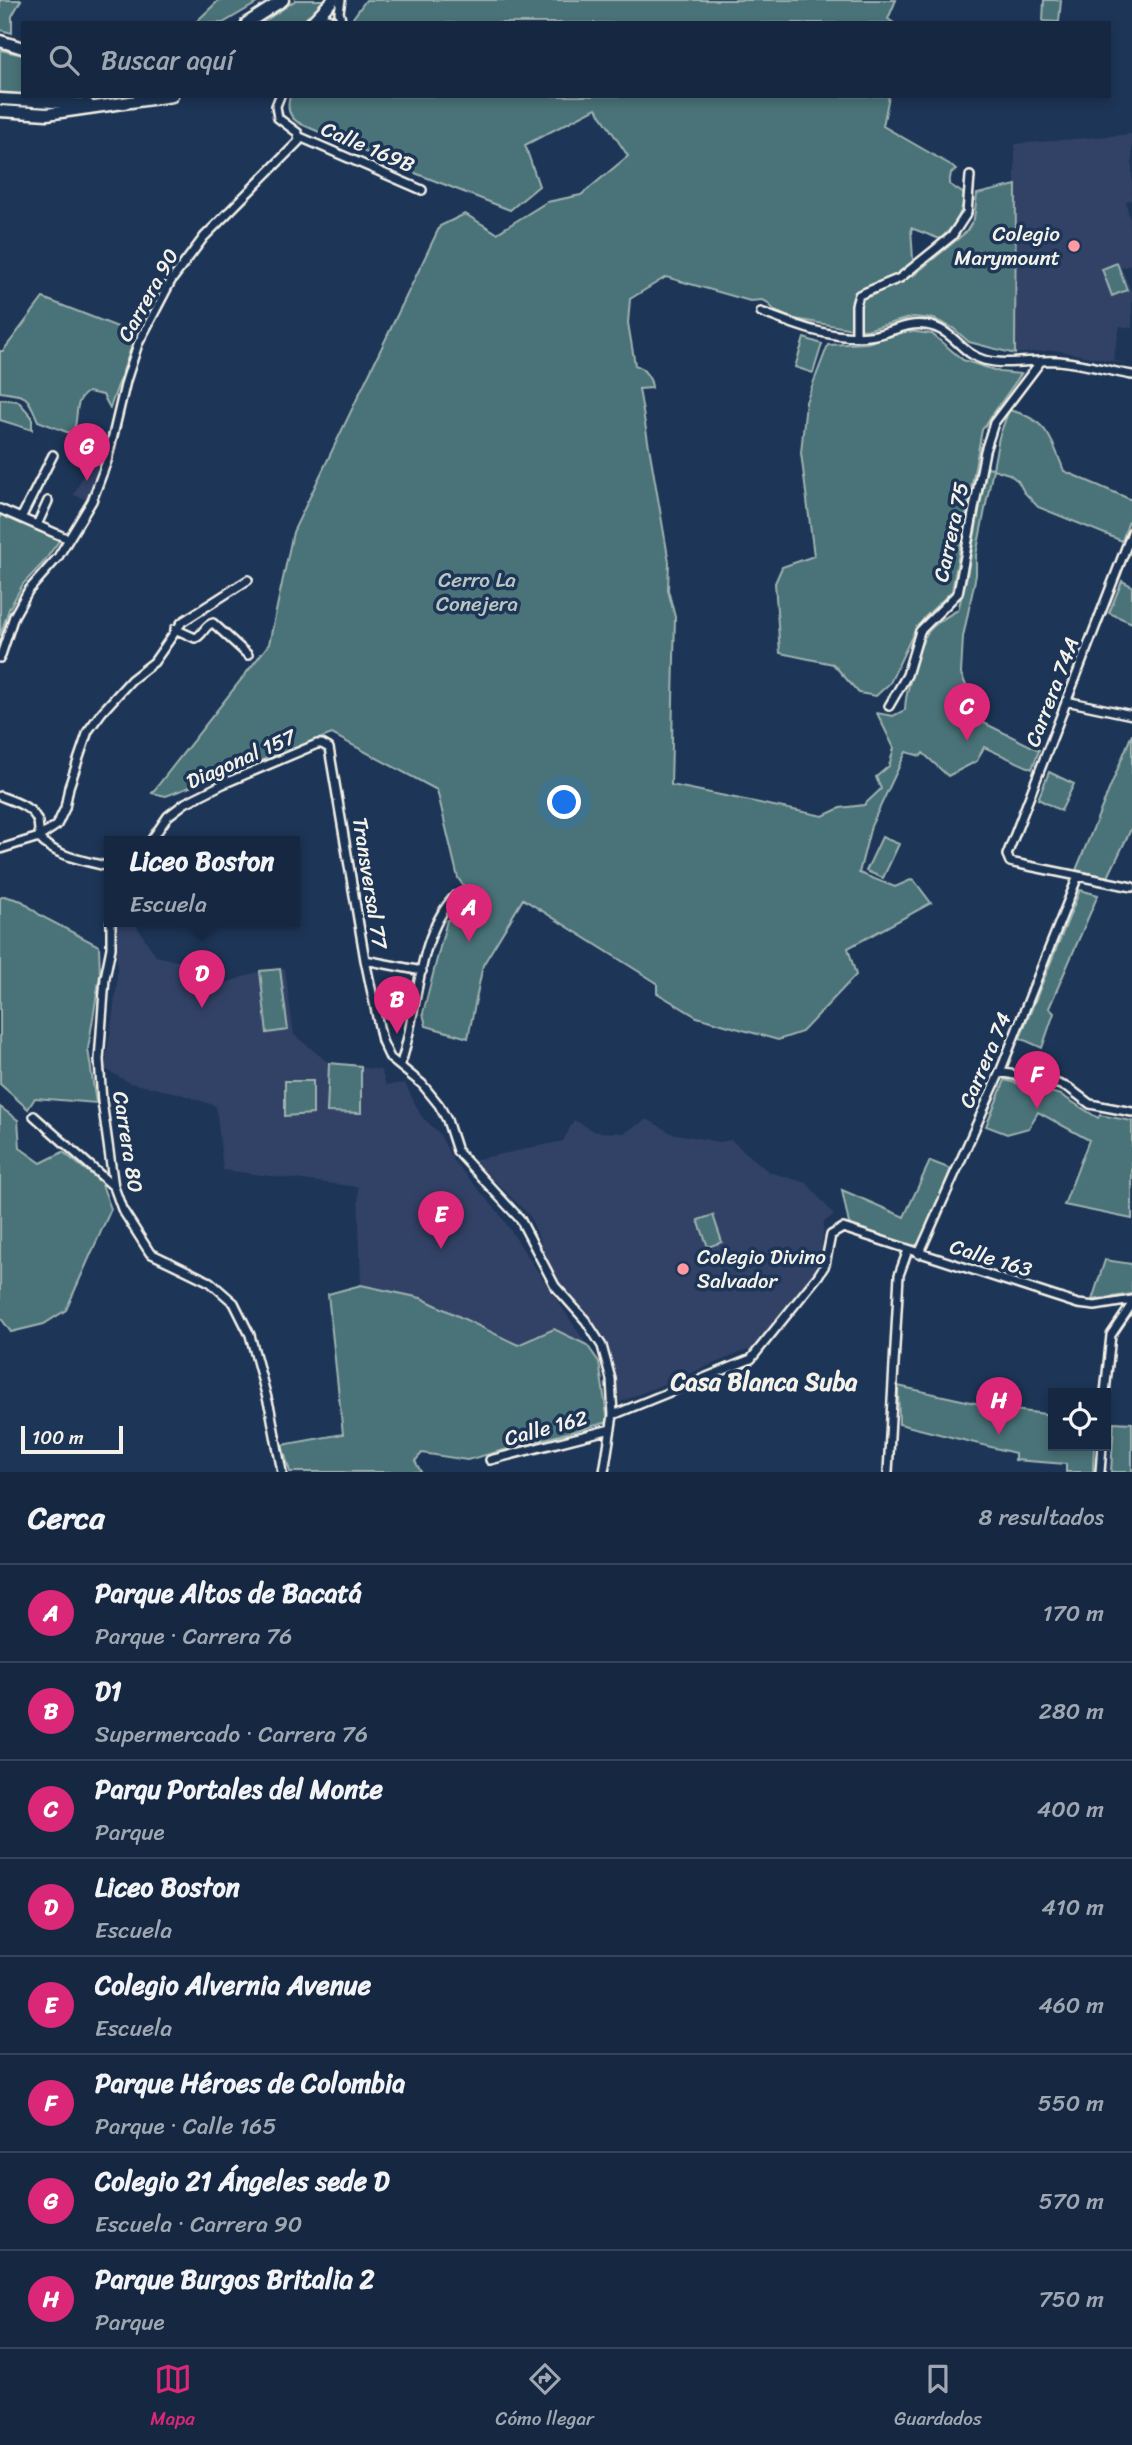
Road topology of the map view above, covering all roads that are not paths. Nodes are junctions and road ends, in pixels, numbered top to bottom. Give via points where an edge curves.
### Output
1 (283, 0) edge
2 (333, 0) edge
3 (341, 0) edge
4 (250, 21) edge
5 (315, 21) edge
6 (340, 21) edge
7 (0, 43) edge
8 (19, 47) edge
9 (161, 98) edge
10 (279, 98) edge
11 (4, 99) edge
12 (117, 106) junction
13 (0, 111) edge
14 (300, 137) junction
15 (970, 176) dead end
16 (422, 190) dead end
17 (761, 312) dead end
18 (856, 336) junction
19 (1041, 361) junction
20 (1132, 375) edge
21 (53, 454) dead end
22 (48, 501) dead end
23 (0, 509) edge
24 (21, 518) junction
25 (37, 525) junction
26 (1132, 531) edge
27 (64, 537) dead end
28 (248, 580) dead end
29 (175, 629) junction
30 (248, 655) dead end
31 (0, 658) edge
32 (1066, 701) junction
33 (889, 706) dead end
34 (1132, 715) edge
35 (322, 744) joint
36 (0, 796) edge
37 (154, 836) edge
38 (39, 837) junction
39 (0, 849) edge
40 (104, 865) edge
41 (1078, 876) junction
42 (1132, 887) edge
43 (455, 896) dead end
44 (111, 927) edge
45 (365, 960) junction
46 (422, 971) junction
47 (400, 1066) junction
48 (1000, 1072) junction
49 (1132, 1112) edge
50 (34, 1116) dead end
51 (114, 1187) junction
52 (908, 1250) junction
53 (919, 1254) junction
54 (1132, 1302) edge
55 (1107, 1304) junction
56 (1119, 1323) junction
57 (744, 1363) joint
58 (1106, 1388) edge
59 (613, 1415) junction
60 (611, 1429) junction
61 (1102, 1451) edge
62 (490, 1461) dead end
63 (282, 1472) edge
64 (604, 1472) edge
65 (888, 1472) edge
66 (1100, 1472) edge

1 - 4 main road
2 - 5 main road
3 - 6 street
7 - 8 main road
9 - 12 main road
10 - 14 street via 278,118
11 - 12 main road
12 - 13 main road via 47,114
14 - 16 street, Calle 169B
14 - 31 street, Carrera 90 via 204,237 171,281 138,344 107,440 107,461 85,516 28,591
15 - 18 street via 967,213 952,236 900,278 859,295
17 - 18 street via 829,334
18 - 19 street via 908,324 927,325 948,333 979,358
19 - 20 street
19 - 33 street, Carrera 75 via 994,423 958,593 920,631 907,675
21 - 24 street
22 - 25 street
23 - 24 street
24 - 25 street
25 - 27 street
26 - 32 street, Carrera 74A
28 - 29 street
29 - 30 street via 195,639 209,624 216,625
29 - 38 street via 153,662 131,680 88,731 62,819
32 - 34 street
32 - 41 street, Carrera 74A via 1008,859
35 - 37 street, Diagonal 157 via 185,803 168,816
35 - 45 street, Transversal 77 via 329,748
36 - 38 street via 34,814
38 - 39 street
38 - 40 street via 57,851
41 - 42 street
41 - 48 street, Carrera 74
43 - 46 street via 437,919
44 - 51 street, Carrera 80 via 99,1060
45 - 46 street
45 - 47 street, Transversal 77 via 382,1041
46 - 47 street
47 - 59 street, Transversal 77 via 439,1105 457,1152 520,1219 555,1286 602,1346 611,1379
48 - 49 street via 1058,1084 1090,1104
48 - 53 street, Carrera 74
50 - 51 street
51 - 63 street, Carrera 80 via 122,1209 150,1253 210,1282 234,1303 250,1335
52 - 53 street, Calle 163
52 - 57 street, Calle 163 via 843,1227 831,1235 818,1276
52 - 65 street via 899,1275
53 - 55 street, Calle 163 via 1078,1304
54 - 55 street, Calle 163
54 - 56 street
55 - 56 street via 1116,1311
56 - 58 street via 1111,1335
57 - 59 street, Calle 162
59 - 60 street, Transversal 77
60 - 62 street, Calle 162
60 - 64 street, Transversal 77
61 - 66 street

